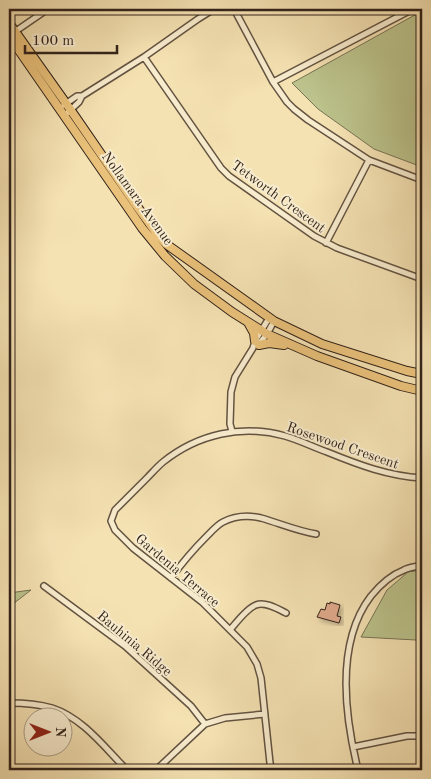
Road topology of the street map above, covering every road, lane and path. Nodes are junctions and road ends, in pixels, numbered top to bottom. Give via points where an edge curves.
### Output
1 (48, 9) edge
2 (212, 9) edge
3 (234, 9) edge
4 (413, 9) edge
5 (9, 23) edge
6 (11, 35) edge
7 (144, 57) junction
8 (274, 82) junction
9 (65, 109) junction
10 (369, 160) junction
11 (422, 180) edge
12 (326, 243) junction
13 (186, 258) junction
14 (422, 279) edge
15 (199, 288) junction
16 (272, 319) junction
17 (248, 322) junction
18 (264, 332) junction
19 (256, 345) junction
20 (294, 346) junction
21 (422, 374) edge
22 (422, 391) edge
23 (232, 432) junction
24 (422, 478) edge
25 (111, 521) joint
26 (316, 534) dead end
27 (422, 565) edge
28 (171, 578) junction
29 (44, 586) dead end
30 (286, 613) dead end
31 (230, 630) junction
32 (9, 703) edge
33 (265, 714) junction
34 (205, 724) junction
35 (422, 736) edge
36 (353, 747) junction
37 (127, 770) edge
38 (156, 770) edge
39 (272, 770) edge
40 (358, 770) edge

1 - 6 street
2 - 7 street
3 - 8 street
4 - 8 street
5 - 6 main road, Nollamara Avenue
6 - 9 main road, Nollamara Avenue
7 - 9 street via 82,96 76,96
7 - 12 street, Tetworth Crescent via 229,176
8 - 10 street via 294,109
9 - 13 main road, Nollamara Avenue via 157,234
9 - 15 main road, Nollamara Avenue via 142,228 165,256
10 - 11 street
10 - 12 street
12 - 14 street, Tetworth Crescent
13 - 15 main road via 181,265
13 - 16 main road, Nollamara Avenue
15 - 17 main road, Nollamara Avenue
16 - 18 street
16 - 21 main road, Nollamara Avenue via 322,344
17 - 18 main road, Nollamara Avenue
17 - 19 main road
18 - 19 street
18 - 20 main road, Nollamara Avenue
19 - 20 main road
19 - 23 street via 235,377 231,392
20 - 22 main road, Nollamara Avenue
23 - 24 street, Rosewood Crescent via 286,436 372,469
23 - 25 street, Rosewood Crescent via 191,444 162,463 115,510
25 - 28 street, Gardenia Terrace via 115,530 133,548
26 - 28 street via 260,518 233,518 212,530
27 - 36 street via 404,570 378,588 364,606 356,624 346,684
28 - 31 street, Gardenia Terrace
29 - 34 street, Bauhinia Ridge via 126,646 191,706
30 - 31 street via 265,604 256,604
31 - 33 street, Gardenia Terrace via 247,647 257,664
32 - 37 street via 52,709 74,719
33 - 34 street
33 - 39 street, Gardenia Terrace
34 - 38 street
35 - 36 street
36 - 40 street

